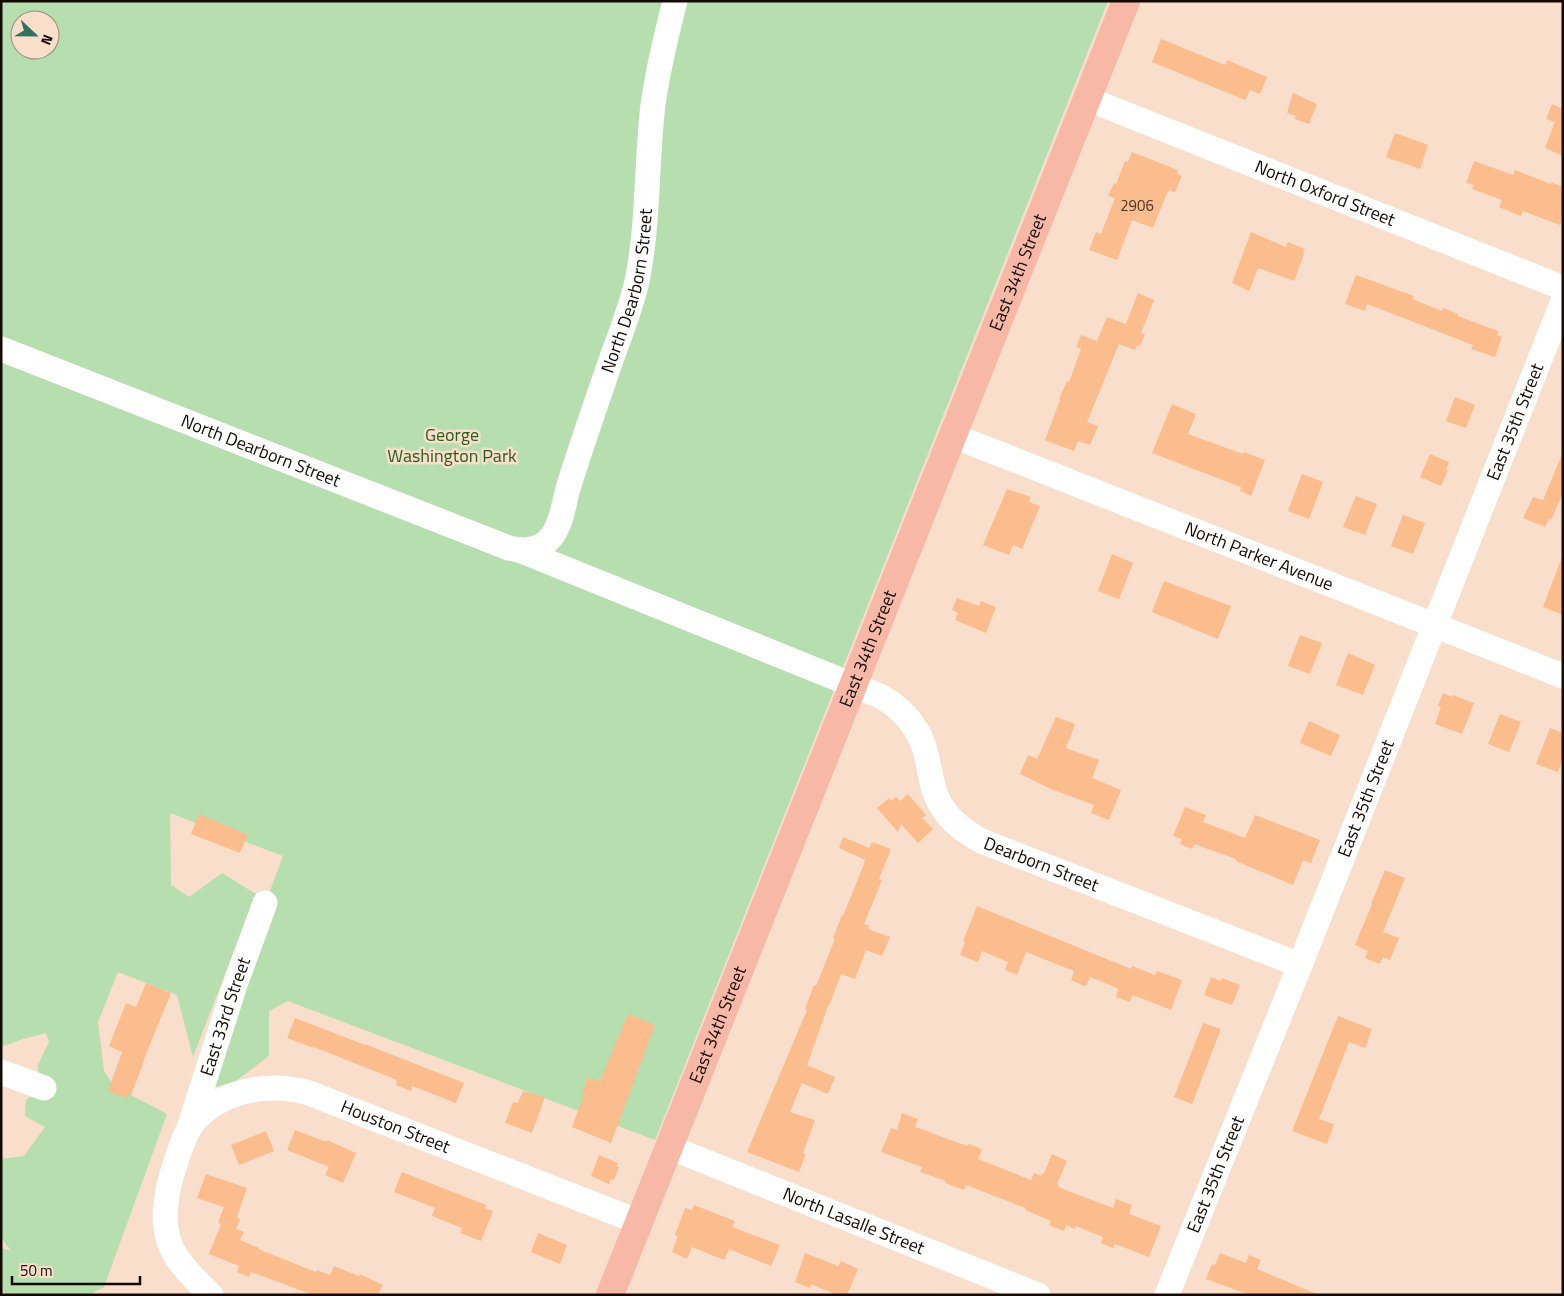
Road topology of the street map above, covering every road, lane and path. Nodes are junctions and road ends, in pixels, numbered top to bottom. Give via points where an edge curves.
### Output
1 (675, 1) edge
2 (1126, 1) edge
3 (1088, 99) junction
4 (1563, 288) edge
5 (1563, 301) edge
6 (1, 349) edge
7 (954, 436) junction
8 (519, 550) junction
9 (1435, 626) junction
10 (1563, 676) edge
11 (854, 685) junction
12 (265, 903) dead end
13 (1300, 965) junction
14 (1, 1072) edge
15 (44, 1088) dead end
16 (188, 1132) junction
17 (669, 1148) junction
18 (639, 1222) junction
19 (211, 1295) edge
20 (610, 1295) edge
21 (1038, 1295) edge
22 (1167, 1295) edge

1 - 8 street, North Dearborn Street via 663,44 654,97 645,222 636,282 558,523 544,544 532,550
2 - 3 main road, East 34th Street
3 - 4 street, North Oxford Street
3 - 7 main road, East 34th Street
5 - 9 street, East 35th Street
6 - 8 street, North Dearborn Street
7 - 9 street, North Parker Avenue
7 - 11 main road, East 34th Street
8 - 11 street, North Dearborn Street
9 - 10 street, North Parker Avenue
9 - 13 street, East 35th Street
11 - 13 street, Dearborn Street via 887,700 910,720 922,741 939,803 968,834
11 - 17 main road, East 34th Street
12 - 16 street, East 33rd Street
13 - 22 street, East 35th Street
14 - 15 street
16 - 18 street, Houston Street via 198,1116 227,1098 249,1090 296,1090
16 - 19 street, Houston Street via 166,1192 165,1223 172,1249 193,1278
17 - 18 main road, East 34th Street
17 - 21 street, North Lasalle Street
18 - 20 main road, East 34th Street

